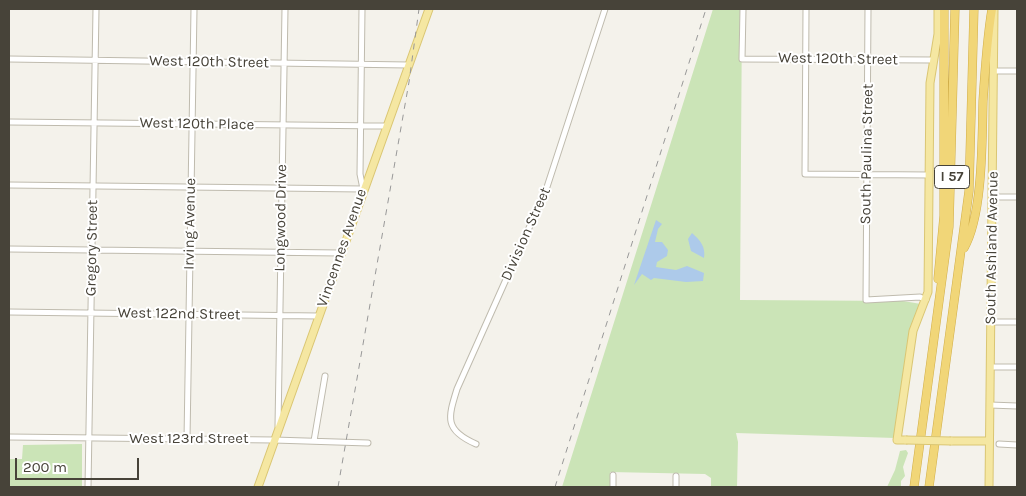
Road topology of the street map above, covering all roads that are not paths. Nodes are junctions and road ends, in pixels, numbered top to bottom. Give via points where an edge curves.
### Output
1 (96, 9) edge
2 (194, 9) edge
3 (285, 9) edge
4 (362, 9) edge
5 (429, 9) edge
6 (606, 9) edge
7 (743, 9) edge
8 (806, 9) edge
9 (868, 9) edge
10 (938, 9) edge
11 (944, 9) edge
12 (955, 9) edge
13 (974, 9) edge
14 (993, 9) edge
15 (9, 59) edge
16 (806, 59) junction
17 (868, 59) junction
18 (95, 60) junction
19 (933, 60) junction
20 (193, 62) junction
21 (284, 63) junction
22 (362, 64) junction
23 (408, 65) junction
24 (993, 71) junction
25 (1017, 71) edge
26 (9, 122) edge
27 (94, 122) junction
28 (192, 124) junction
29 (283, 125) junction
30 (360, 126) junction
31 (386, 126) junction
32 (867, 175) junction
33 (929, 175) junction
34 (9, 186) edge
35 (93, 186) junction
36 (191, 187) junction
37 (282, 188) junction
38 (363, 189) junction
39 (992, 197) junction
40 (1017, 197) edge
41 (9, 249) edge
42 (92, 250) junction
43 (190, 251) junction
44 (280, 252) junction
45 (962, 252) junction
46 (340, 253) junction
47 (926, 300) junction
48 (9, 312) edge
49 (91, 313) junction
50 (189, 314) junction
51 (280, 315) junction
52 (318, 316) junction
53 (991, 322) junction
54 (1017, 322) edge
55 (933, 344) junction
56 (990, 367) junction
57 (1017, 367) edge
58 (325, 376) dead end
59 (990, 405) junction
60 (1017, 406) edge
61 (278, 428) junction
62 (9, 438) edge
63 (88, 438) junction
64 (187, 439) junction
65 (274, 440) junction
66 (314, 441) junction
67 (990, 441) junction
68 (368, 443) dead end
69 (476, 444) dead end
70 (999, 444) dead end
71 (1017, 445) edge
72 (613, 474) dead end
73 (676, 476) dead end
74 (88, 487) edge
75 (258, 487) edge
76 (613, 487) edge
77 (676, 487) edge
78 (914, 487) edge
79 (929, 487) edge
80 (989, 487) edge

1 - 18 street, Gregory Street
2 - 20 street, Irving Avenue
3 - 21 street, Longwood Drive
4 - 22 street
5 - 23 main road, Vincennes Avenue
6 - 69 street, Division Street via 546,190 450,410 449,422 454,430
7 - 16 street, West 120th Street via 742,59
8 - 16 street
9 - 17 street, South Paulina Street
10 - 19 main road
11 - 55 highway via 944,216
12 - 55 highway, I 57 via 950,209
13 - 45 highway, I 57 via 971,160
14 - 24 main road, South Ashland Avenue
14 - 45 highway via 984,84 980,180 969,239
15 - 18 street, West 120th Street
16 - 17 street, West 120th Street
16 - 32 street via 805,174
17 - 19 street, West 120th Street
17 - 32 street, South Paulina Street
18 - 20 street, West 120th Street
18 - 27 street, Gregory Street
19 - 33 main road
20 - 21 street, West 120th Street
20 - 28 street, Irving Avenue
21 - 22 street, West 120th Street
21 - 29 street, Longwood Drive
22 - 23 street, West 120th Street
22 - 30 street
23 - 31 main road, Vincennes Avenue
24 - 25 street
24 - 39 main road, South Ashland Avenue
26 - 27 street, West 120th Place
27 - 28 street, West 120th Place
27 - 35 street, Gregory Street
28 - 29 street, West 120th Place
28 - 36 street, Irving Avenue
29 - 30 street, West 120th Place
29 - 37 street, Longwood Drive
30 - 31 street, West 120th Place
30 - 38 street
31 - 38 main road, Vincennes Avenue
32 - 33 street
32 - 47 street, South Paulina Street via 866,300 920,297
33 - 47 main road via 929,285
34 - 35 street
35 - 36 street
35 - 42 street, Gregory Street
36 - 37 street
36 - 43 street, Irving Avenue
37 - 38 street
37 - 44 street, Longwood Drive
38 - 46 main road, Vincennes Avenue
39 - 40 street
39 - 53 main road, South Ashland Avenue
41 - 42 street
42 - 43 street
42 - 49 street, Gregory Street
43 - 44 street
43 - 50 street, Irving Avenue
44 - 46 street
44 - 51 street, Longwood Drive
45 - 79 highway, I 57
46 - 52 main road, Vincennes Avenue
47 - 67 main road, bridge via 913,331 897,440
48 - 49 street, West 122nd Street
49 - 50 street, West 122nd Street
49 - 63 street, Gregory Street
50 - 51 street, West 122nd Street
50 - 64 street, Irving Avenue
51 - 52 street, West 122nd Street
51 - 61 street, Longwood Drive
52 - 61 main road, Vincennes Avenue
53 - 54 street
53 - 56 main road, South Ashland Avenue
55 - 78 highway, I 57
56 - 57 street
56 - 59 main road, South Ashland Avenue
58 - 66 street
59 - 60 street
59 - 67 main road, South Ashland Avenue
61 - 65 main road, Vincennes Avenue
62 - 63 street, West 123rd Street
63 - 64 street, West 123rd Street
63 - 74 street, Gregory Street
64 - 65 street, West 123rd Street
65 - 66 street, West 123rd Street
65 - 75 main road, Vincennes Avenue
66 - 68 street, West 123rd Street
67 - 80 main road, South Ashland Avenue
70 - 71 street
72 - 76 street
73 - 77 street

